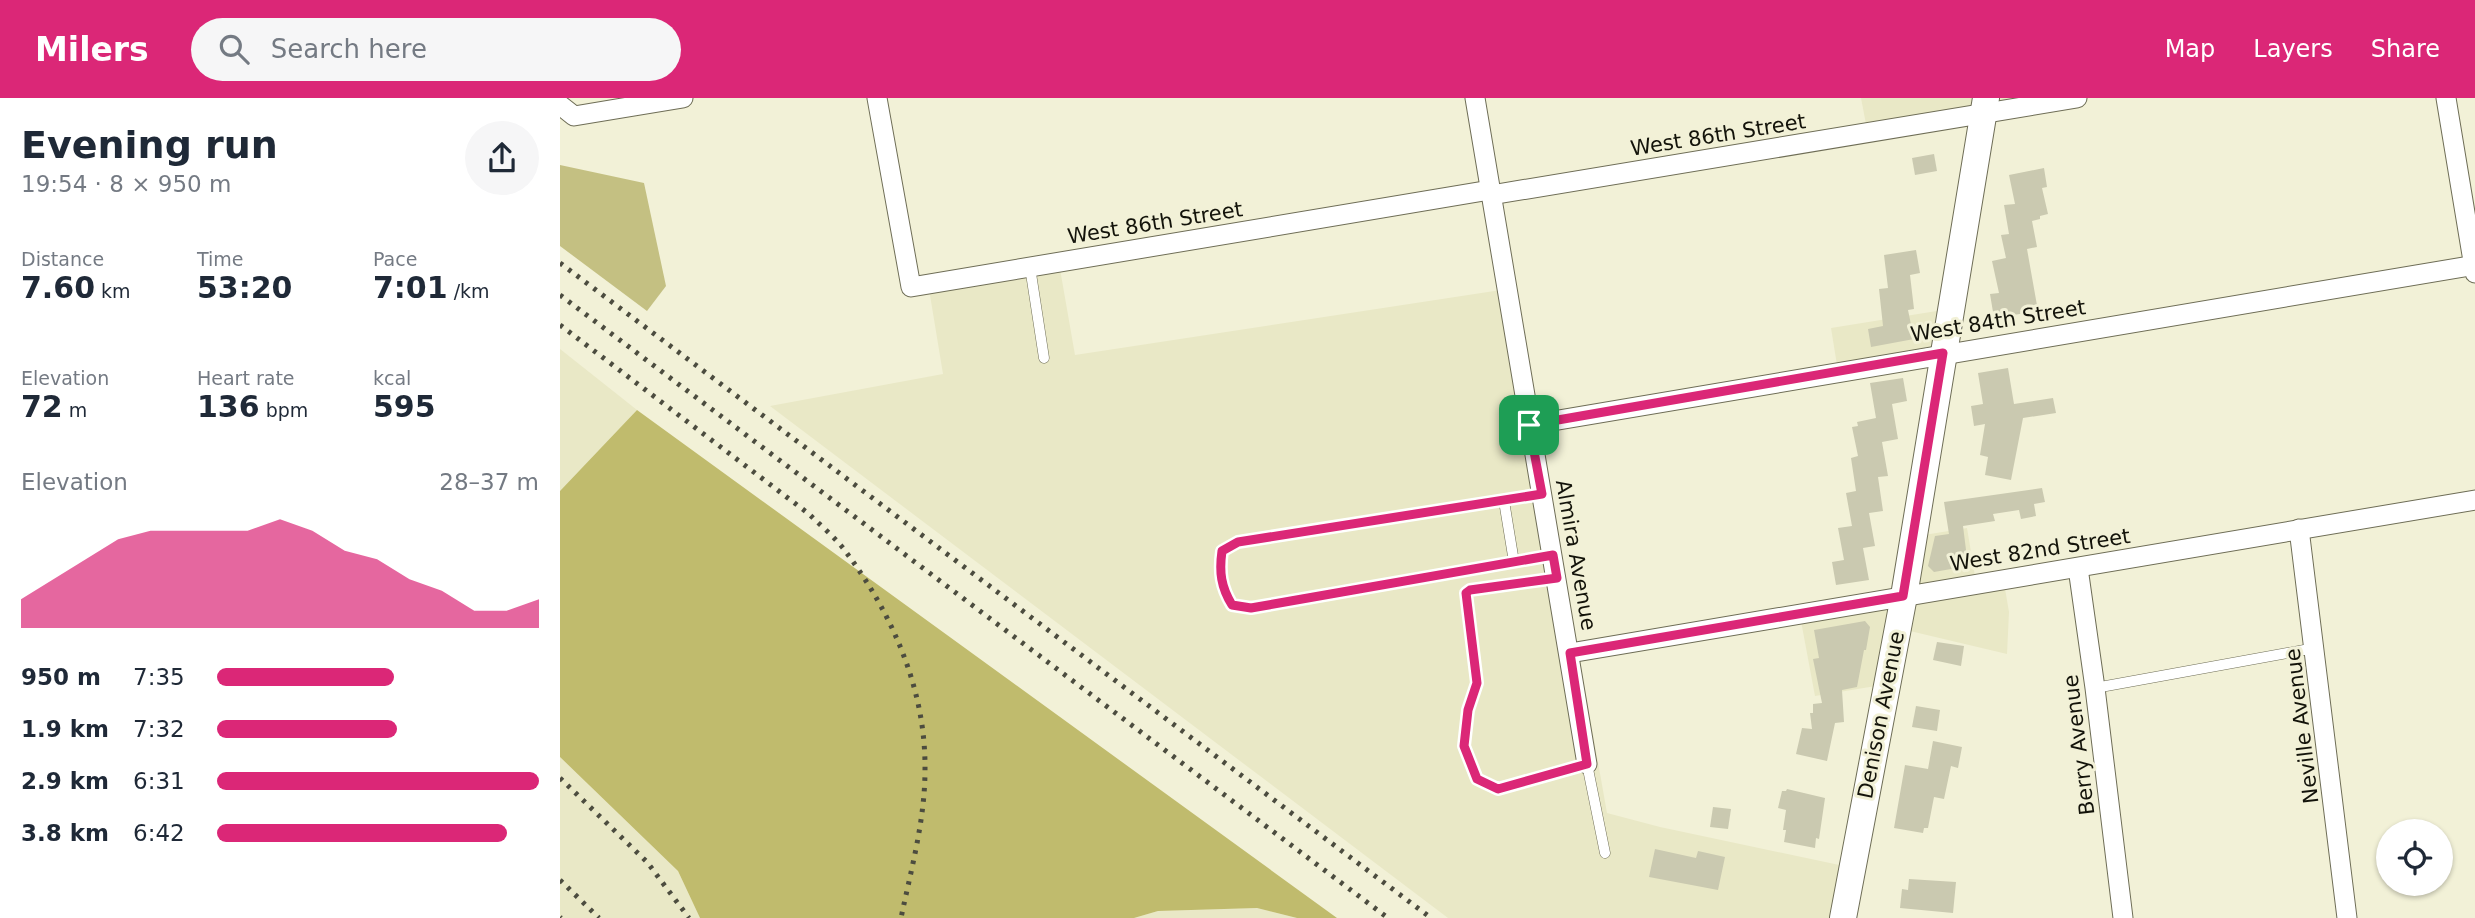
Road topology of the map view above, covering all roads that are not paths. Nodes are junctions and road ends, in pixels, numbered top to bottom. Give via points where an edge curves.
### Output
1 (683, 98) edge
2 (877, 98) edge
3 (1475, 98) edge
4 (2077, 98) edge
5 (2446, 98) edge
6 (560, 105) edge
7 (1985, 106) edge
8 (1490, 193) junction
9 (1030, 267) junction
10 (2475, 268) edge
11 (1943, 353) junction
12 (1044, 358) dead end
13 (1529, 425) junction
14 (1542, 494) junction
15 (2475, 500) edge
16 (1504, 501) junction
17 (2299, 529) junction
18 (1553, 555) junction
19 (1514, 562) junction
20 (2078, 568) junction
21 (1557, 578) junction
22 (1903, 596) junction
23 (2315, 648) junction
24 (1570, 653) junction
25 (2095, 688) junction
26 (1587, 764) junction
27 (1605, 853) dead end
28 (1843, 918) edge
29 (2123, 918) edge
30 (2347, 918) edge

1 - 6 street via 574,116
2 - 9 street, West 86th Street via 911,286
3 - 8 street, Almira Avenue
4 - 7 street, West 86th Street
5 - 10 street
7 - 8 street, West 86th Street
7 - 11 main road, Denison Avenue
8 - 9 street, West 86th Street
8 - 13 street, Almira Avenue
9 - 12 lane
10 - 11 street, West 84th Street
11 - 13 street, West 84th Street
11 - 22 main road, Denison Avenue
13 - 14 street, Almira Avenue
14 - 16 lane
14 - 18 street, Almira Avenue
15 - 17 street, West 82nd Street
16 - 19 lane
16 - 19 lane via 1238,542 1222,551 1220,569 1232,605 1251,608
17 - 20 street, West 82nd Street
17 - 23 street, Neville Avenue
18 - 19 lane
18 - 21 street, Almira Avenue
20 - 22 street, West 82nd Street
20 - 25 street, Berry Avenue
21 - 24 street, Almira Avenue
21 - 26 lane via 1466,593 1477,683 1464,746 1477,779 1498,789
22 - 24 street, West 82nd Street
22 - 28 main road, Denison Avenue
23 - 25 lane
23 - 30 street, Neville Avenue
24 - 26 street, Almira Avenue
25 - 29 street, Berry Avenue
26 - 27 lane, Almira Avenue

